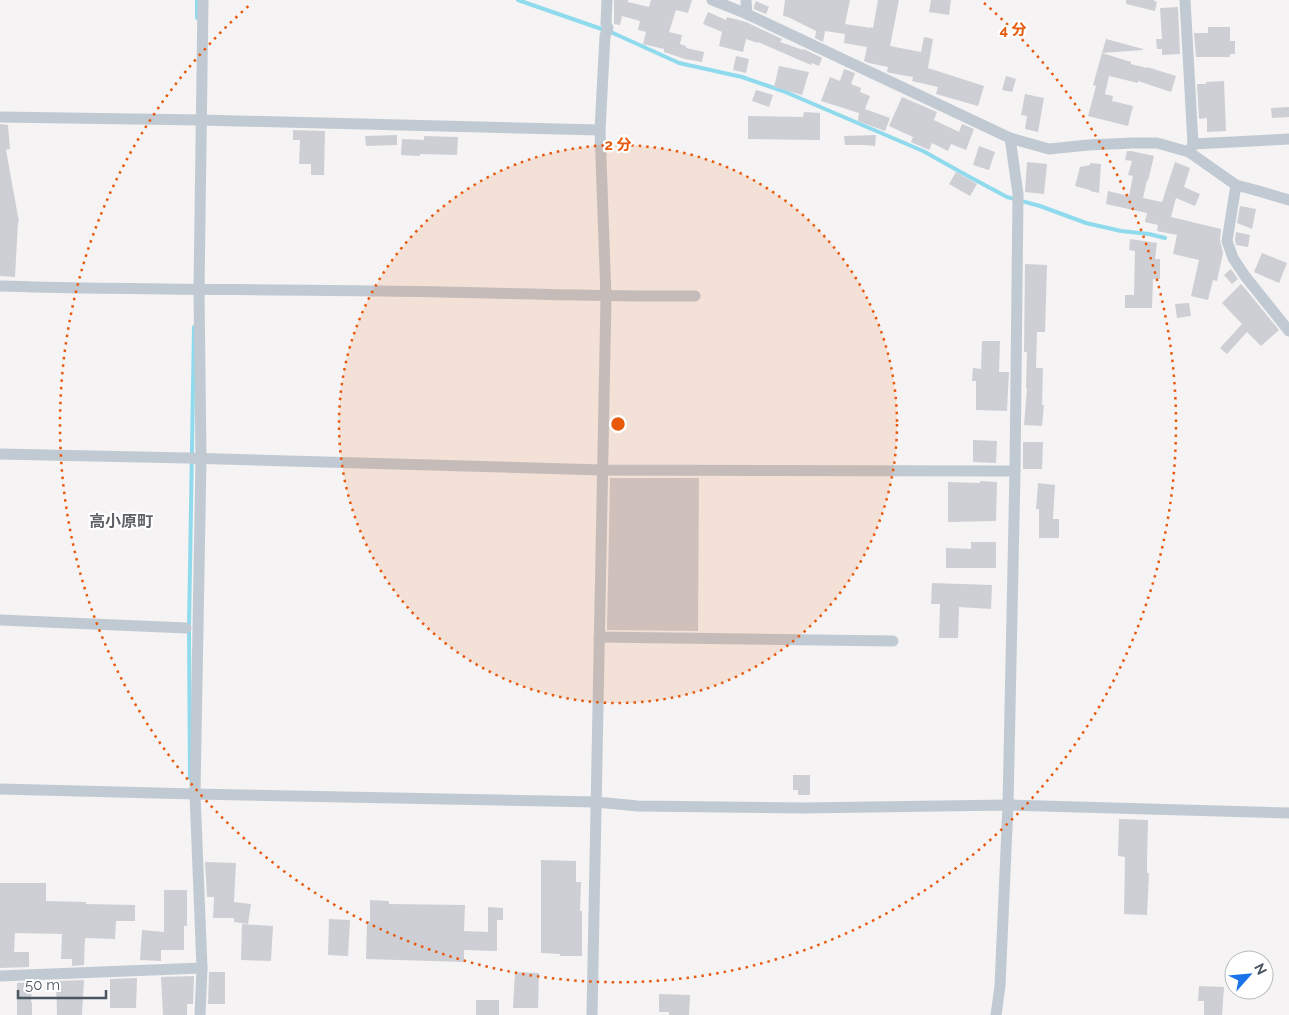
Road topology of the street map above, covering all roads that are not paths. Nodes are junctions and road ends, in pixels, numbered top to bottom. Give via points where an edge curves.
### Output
1 (203, 0) edge
2 (607, 0) edge
3 (712, 0) edge
4 (746, 0) edge
5 (1185, 0) edge
6 (746, 14) junction
7 (0, 116) edge
8 (198, 120) junction
9 (600, 130) junction
10 (1010, 138) junction
11 (1289, 139) edge
12 (1191, 148) junction
13 (1236, 185) junction
14 (1289, 200) edge
15 (0, 286) edge
16 (196, 290) junction
17 (606, 296) junction
18 (695, 296) dead end
19 (1289, 331) edge
20 (0, 454) edge
21 (196, 458) junction
22 (602, 470) junction
23 (1015, 471) junction
24 (0, 620) edge
25 (186, 628) dead end
26 (599, 637) junction
27 (893, 641) dead end
28 (0, 789) edge
29 (195, 794) junction
30 (596, 802) junction
31 (1008, 805) junction
32 (1289, 813) edge
33 (202, 968) junction
34 (0, 976) edge
35 (200, 1015) edge
36 (592, 1015) edge
37 (996, 1015) edge

1 - 8 street
2 - 9 street
3 - 6 street
4 - 6 street
5 - 12 street
6 - 10 street
7 - 8 street
8 - 9 street
8 - 16 street
9 - 17 street
10 - 12 street via 1049,149 1157,143
10 - 23 street via 1018,200
11 - 12 street
12 - 13 street
13 - 14 street
13 - 19 street via 1228,241 1233,258
15 - 16 street
16 - 17 street
16 - 21 street
17 - 18 street
17 - 22 street
20 - 21 street
21 - 22 street
21 - 29 street
22 - 23 street
22 - 26 street
23 - 31 street
24 - 25 street
26 - 27 street
26 - 30 street
28 - 29 street
29 - 30 street
29 - 33 street
30 - 31 street via 638,806 793,808
30 - 36 street
31 - 32 street
31 - 37 street
33 - 34 street
33 - 35 street

